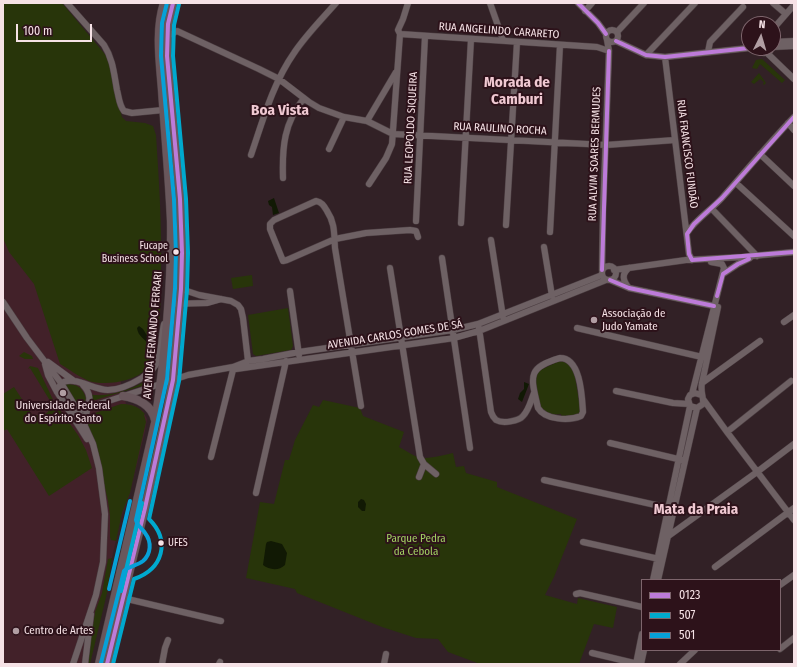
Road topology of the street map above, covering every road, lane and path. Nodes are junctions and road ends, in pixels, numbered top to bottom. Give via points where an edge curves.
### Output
1 (67, 3) edge
2 (173, 3) edge
3 (336, 3) edge
4 (408, 3) edge
5 (490, 3) edge
6 (578, 3) edge
7 (592, 3) edge
8 (644, 3) edge
9 (695, 3) edge
10 (773, 3) edge
11 (162, 4) edge
12 (794, 5) edge
13 (743, 7) dead end
14 (585, 11) junction
15 (786, 14) junction
16 (781, 20) edge
17 (400, 34) junction
18 (168, 36) junction
19 (426, 36) junction
20 (612, 37) junction
21 (471, 39) junction
22 (503, 40) junction
23 (794, 41) edge
24 (517, 42) junction
25 (781, 42) edge
26 (560, 45) junction
27 (794, 46) edge
28 (597, 47) junction
29 (781, 47) edge
30 (741, 49) edge
31 (609, 51) junction
32 (708, 52) junction
33 (646, 55) junction
34 (770, 56) edge
35 (665, 57) junction
36 (397, 70) junction
37 (794, 79) edge
38 (279, 80) junction
39 (304, 98) junction
40 (163, 110) junction
41 (344, 117) junction
42 (794, 117) edge
43 (367, 121) junction
44 (788, 123) junction
45 (794, 130) edge
46 (393, 134) junction
47 (421, 135) junction
48 (465, 138) junction
49 (510, 140) junction
50 (675, 140) junction
51 (555, 142) junction
52 (606, 145) junction
53 (329, 149) dead end
54 (760, 154) junction
55 (251, 155) dead end
56 (283, 178) dead end
57 (736, 182) junction
58 (369, 184) dead end
59 (794, 186) edge
60 (712, 209) junction
61 (685, 215) junction
62 (416, 221) dead end
63 (697, 221) junction
64 (461, 223) dead end
65 (506, 225) dead end
66 (550, 232) dead end
67 (687, 234) junction
68 (794, 236) edge
69 (418, 237) dead end
70 (335, 239) junction
71 (491, 240) dead end
72 (544, 247) dead end
73 (794, 252) edge
74 (757, 256) junction
75 (602, 257) junction
76 (442, 258) dead end
77 (689, 258) junction
78 (390, 268) dead end
79 (612, 268) junction
80 (629, 268) junction
81 (724, 274) junction
82 (605, 276) junction
83 (629, 288) junction
84 (181, 289) junction
85 (290, 291) dead end
86 (552, 294) junction
87 (717, 296) junction
88 (223, 299) junction
89 (553, 300) junction
90 (3, 302) edge
91 (169, 304) junction
92 (180, 304) junction
93 (714, 306) junction
94 (502, 314) junction
95 (168, 315) junction
96 (794, 315) edge
97 (504, 321) junction
98 (784, 322) dead end
99 (478, 324) junction
100 (576, 328) dead end
101 (452, 330) junction
102 (479, 331) junction
103 (454, 338) junction
104 (760, 340) dead end
105 (402, 341) junction
106 (351, 344) junction
107 (299, 352) junction
108 (352, 352) junction
109 (702, 357) junction
110 (43, 359) junction
111 (300, 359) junction
112 (248, 360) junction
113 (286, 361) junction
114 (233, 370) junction
115 (203, 372) junction
116 (173, 380) junction
117 (791, 381) dead end
118 (77, 382) junction
119 (61, 383) junction
120 (702, 383) junction
121 (161, 385) junction
122 (616, 391) dead end
123 (57, 392) junction
124 (534, 393) junction
125 (692, 394) junction
126 (123, 396) junction
127 (702, 397) junction
128 (689, 403) junction
129 (66, 406) junction
130 (361, 406) dead end
131 (88, 407) junction
132 (698, 408) junction
133 (711, 409) junction
134 (78, 411) junction
135 (155, 423) junction
136 (86, 426) junction
137 (726, 432) junction
138 (610, 443) dead end
139 (794, 444) edge
140 (470, 448) dead end
141 (97, 457) junction
142 (212, 457) dead end
143 (681, 462) junction
144 (424, 464) junction
145 (758, 472) junction
146 (436, 474) dead end
147 (419, 477) dead end
148 (544, 480) dead end
149 (256, 493) dead end
150 (669, 508) junction
151 (791, 510) edge
152 (794, 520) edge
153 (667, 537) junction
154 (583, 542) dead end
155 (660, 560) junction
156 (715, 567) dead end
157 (657, 571) junction
158 (794, 575) edge
159 (653, 579) edge
160 (658, 579) edge
161 (781, 584) edge
162 (576, 594) dead end
163 (123, 598) junction
164 (641, 607) edge
165 (92, 609) junction
166 (221, 621) dead end
167 (794, 638) edge
168 (168, 640) dead end
169 (641, 640) edge
170 (781, 648) edge
171 (644, 651) edge
172 (694, 651) edge
173 (110, 653) junction
174 (386, 654) dead end
175 (592, 654) dead end
176 (76, 664) edge
177 (85, 664) edge
178 (99, 664) edge
179 (107, 664) edge
180 (112, 664) edge
181 (162, 664) edge
182 (384, 664) edge
183 (637, 664) edge
184 (641, 664) edge
185 (680, 664) edge

1 - 40 street via 108,52 120,105 124,111 132,113
2 - 18 main road, AVENIDA FERNANDO FERRARI
3 - 38 street via 294,52
4 - 17 street via 398,30
5 - 22 street
6 - 14 street
7 - 14 street
8 - 20 street
9 - 33 street
10 - 15 street
11 - 40 main road, AVENIDA FERNANDO FERRARI via 159,38
12 - 15 street
13 - 32 street via 710,42
14 - 20 street
15 - 16 street
17 - 19 street, RUA ANGELINDO CARARETO
17 - 36 street
18 - 38 street via 177,32
18 - 84 main road, AVENIDA FERNANDO FERRARI via 167,56 182,221
19 - 21 street, RUA ANGELINDO CARARETO
19 - 47 street, RUA LEOPOLDO SIQUEIRA
20 - 28 street
20 - 31 street, RUA ALVIM SOARES BERMUDES
20 - 33 street
21 - 22 street, RUA ANGELINDO CARARETO
21 - 48 street
22 - 24 street, RUA ANGELINDO CARARETO
23 - 25 street
24 - 26 street, RUA ANGELINDO CARARETO
24 - 49 street
26 - 28 street, RUA ANGELINDO CARARETO
26 - 51 street
27 - 29 street
28 - 31 street, RUA ANGELINDO CARARETO
30 - 32 street
31 - 52 street, RUA ALVIM SOARES BERMUDES
32 - 35 street
33 - 35 street
34 - 37 street
35 - 50 street, RUA FRANCISCO FUNDÃO
36 - 43 street
36 - 46 street
38 - 39 street
38 - 55 street
39 - 41 street via 319,108
39 - 56 street via 286,131
40 - 91 main road, AVENIDA FERNANDO FERRARI via 171,220
41 - 43 street
41 - 53 street
42 - 44 street
43 - 46 street
44 - 45 street
44 - 54 street
46 - 47 street, RUA RAULINO ROCHA
46 - 58 street via 390,150
47 - 48 street, RUA RAULINO ROCHA
47 - 62 street, RUA LEOPOLDO SIQUEIRA
48 - 49 street, RUA RAULINO ROCHA
48 - 64 street
49 - 51 street, RUA RAULINO ROCHA
49 - 65 street
50 - 52 street, RUA RAULINO ROCHA
50 - 61 street, RUA FRANCISCO FUNDÃO
51 - 52 street, RUA RAULINO ROCHA
51 - 66 street
52 - 75 street, RUA ALVIM SOARES BERMUDES
54 - 57 street
54 - 59 street
57 - 60 street
57 - 68 street
60 - 63 street
60 - 74 street
61 - 63 street
61 - 67 street, RUA FRANCISCO FUNDÃO
63 - 67 street
67 - 77 street, RUA FRANCISCO FUNDÃO
69 - 70 street via 416,231 405,230
70 - 70 street via 283,261 270,224 312,202 320,202 334,223
70 - 106 street
71 - 94 street
72 - 86 street
73 - 74 street
74 - 77 street
74 - 81 street via 743,261
75 - 79 street
75 - 82 street, RUA ALVIM SOARES BERMUDES
76 - 101 street
77 - 80 street
77 - 81 street via 719,263 724,266
78 - 105 street
79 - 80 street
79 - 82 street via 605,268
79 - 82 street via 616,275
80 - 83 street via 624,272 625,282
81 - 87 street
82 - 83 street
82 - 86 street, AVENIDA CARLOS GOMES DE SÁ
82 - 89 street, AVENIDA CARLOS GOMES DE SÁ
83 - 93 street
84 - 88 street
84 - 92 main road, AVENIDA FERNANDO FERRARI
85 - 107 street
86 - 89 street
86 - 94 street, AVENIDA CARLOS GOMES DE SÁ
87 - 93 street
87 - 120 street via 718,310
88 - 92 street via 207,303
88 - 112 street via 238,304 241,310
89 - 97 street, AVENIDA CARLOS GOMES DE SÁ
90 - 110 street
91 - 92 street
91 - 95 main road, AVENIDA FERNANDO FERRARI
92 - 116 main road, AVENIDA FERNANDO FERRARI
93 - 109 street
94 - 97 street
94 - 99 street, AVENIDA CARLOS GOMES DE SÁ
95 - 118 street via 159,360 145,376 128,385 110,390
95 - 121 main road, AVENIDA FERNANDO FERRARI
96 - 98 street
97 - 102 street, AVENIDA CARLOS GOMES DE SÁ
99 - 101 street, AVENIDA CARLOS GOMES DE SÁ
99 - 102 street
100 - 109 street
101 - 103 street
101 - 105 street, AVENIDA CARLOS GOMES DE SÁ
102 - 103 street, AVENIDA CARLOS GOMES DE SÁ
102 - 124 street via 493,417 503,422 520,419
103 - 105 street, AVENIDA CARLOS GOMES DE SÁ
103 - 140 street
104 - 120 street
105 - 106 street, AVENIDA CARLOS GOMES DE SÁ
105 - 108 street, AVENIDA CARLOS GOMES DE SÁ
105 - 144 street via 418,448
106 - 107 street, AVENIDA CARLOS GOMES DE SÁ
106 - 108 street
107 - 111 street
107 - 112 street, AVENIDA CARLOS GOMES DE SÁ
108 - 111 street, AVENIDA CARLOS GOMES DE SÁ
108 - 130 street
109 - 125 street
110 - 118 street
110 - 119 street
110 - 123 street
111 - 113 street, AVENIDA CARLOS GOMES DE SÁ
112 - 115 street, AVENIDA CARLOS GOMES DE SÁ via 233,367
113 - 114 street, AVENIDA CARLOS GOMES DE SÁ
113 - 149 street
114 - 115 street, AVENIDA CARLOS GOMES DE SÁ
114 - 142 street
115 - 116 street, AVENIDA CARLOS GOMES DE SÁ
116 - 121 street, AVENIDA CARLOS GOMES DE SÁ
116 - 163 main road, AVENIDA FERNANDO FERRARI
117 - 137 street
118 - 119 street via 67,380
118 - 131 street via 85,387 90,395
119 - 123 street
119 - 134 street
120 - 127 street
121 - 126 street, AVENIDA CARLOS GOMES DE SÁ
121 - 135 main road, AVENIDA FERNANDO FERRARI
122 - 128 street via 673,403
123 - 129 street
124 - 124 street via 533,376 537,368 563,358 569,361 577,372 582,414 577,418 566,419 545,414 538,408
125 - 127 street via 697,393
125 - 128 street
126 - 131 street, AVENIDA CARLOS GOMES DE SÁ
126 - 135 main road via 142,402 152,412
127 - 132 street via 703,404
127 - 133 street
128 - 132 street
128 - 143 street
129 - 134 street
129 - 141 street
131 - 134 street, AVENIDA CARLOS GOMES DE SÁ
131 - 136 street
132 - 133 street
132 - 143 street
133 - 137 street
134 - 136 street
135 - 178 main road, AVENIDA FERNANDO FERRARI
136 - 141 street
137 - 145 street
138 - 143 street
139 - 145 street
141 - 165 street via 106,524 103,562
143 - 150 street
143 - 153 street
144 - 146 street
144 - 147 street
145 - 151 street
145 - 153 street
148 - 150 street
150 - 155 street
151 - 152 street
151 - 156 street
153 - 155 street
154 - 155 street
155 - 157 street
157 - 159 street
157 - 160 street
158 - 161 street
162 - 164 street
163 - 166 street
163 - 173 main road, AVENIDA FERNANDO FERRARI
165 - 176 street
165 - 177 street
167 - 170 street
168 - 181 street
169 - 183 street
171 - 184 street
172 - 185 street
173 - 179 main road, AVENIDA FERNANDO FERRARI
173 - 180 street
174 - 182 street
175 - 183 street

